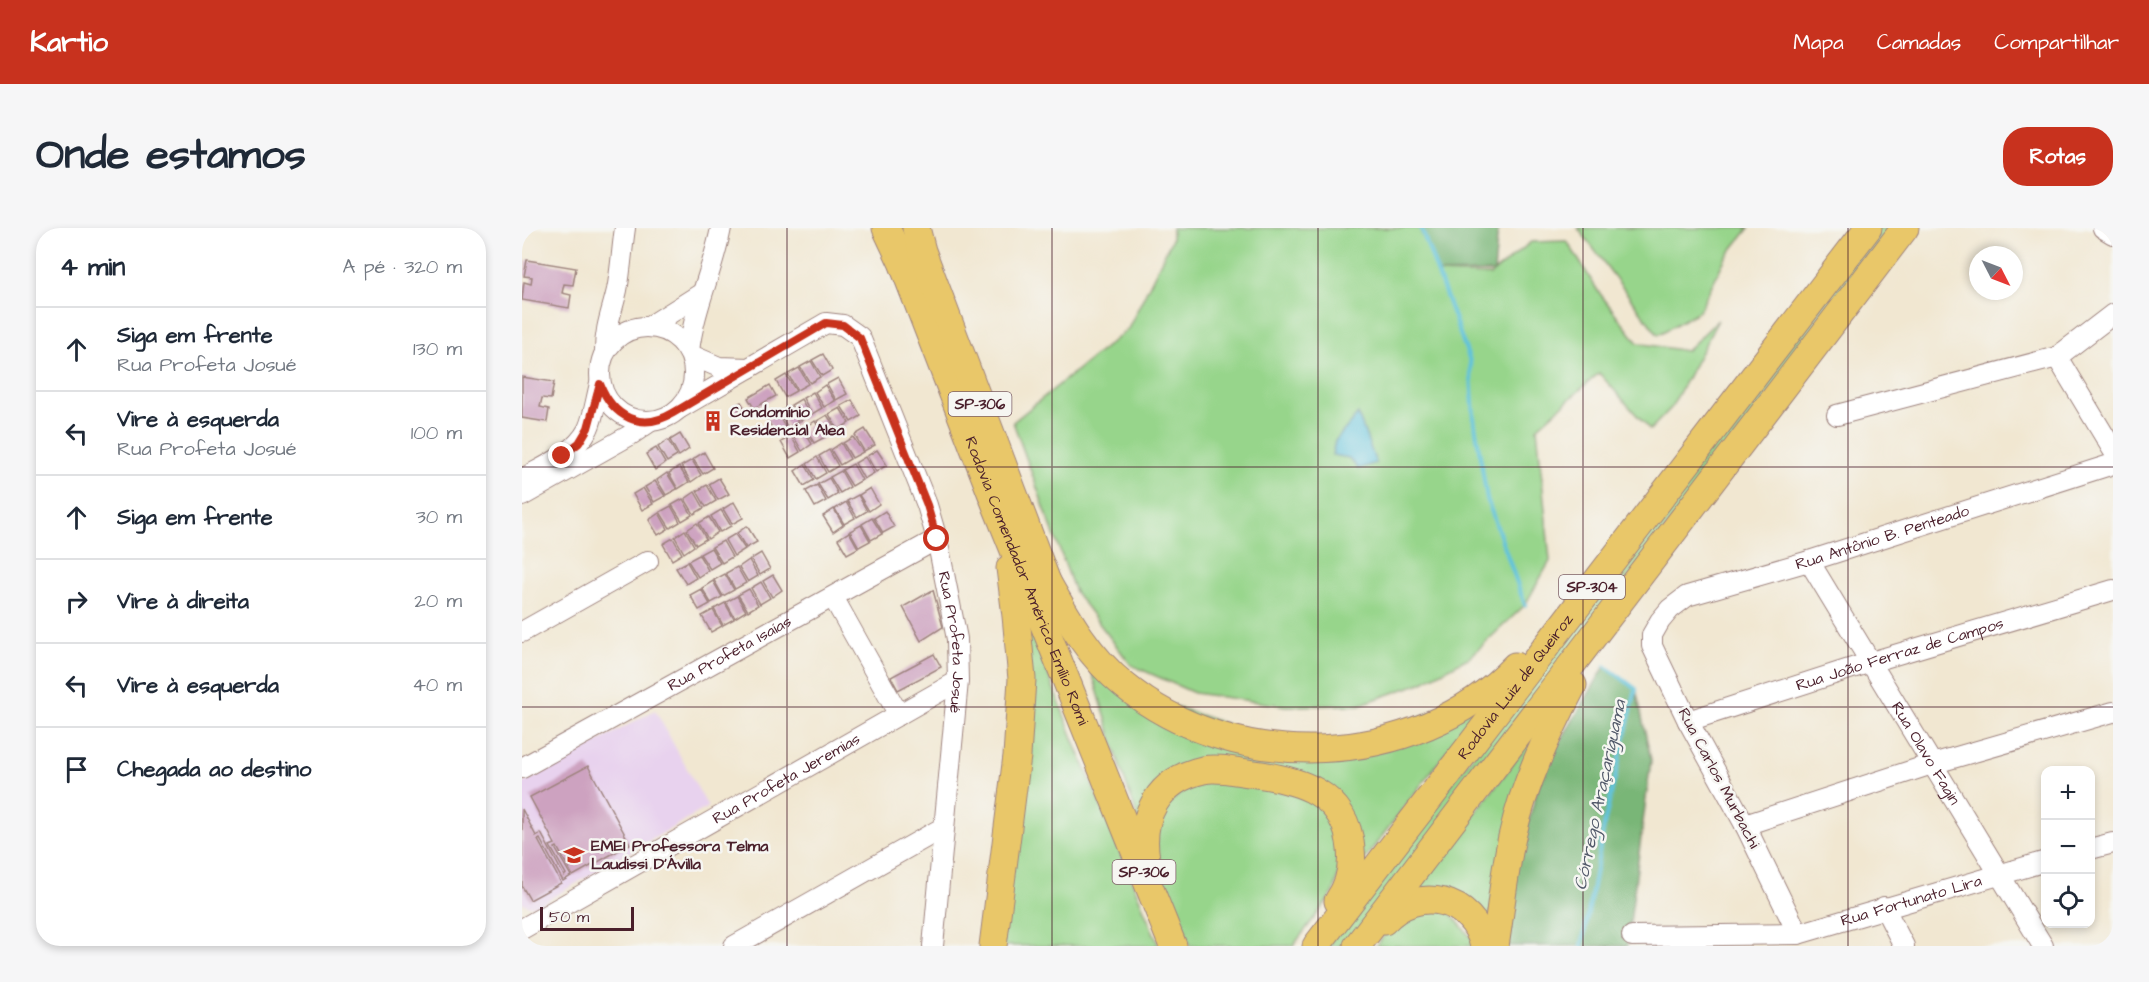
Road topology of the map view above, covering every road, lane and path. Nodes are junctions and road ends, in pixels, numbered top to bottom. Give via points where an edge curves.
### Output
1 (625, 228) edge
2 (721, 228) edge
3 (886, 228) edge
4 (916, 228) edge
5 (1868, 228) edge
6 (1905, 228) edge
7 (2103, 228) edge
8 (2113, 234) edge
9 (616, 291) junction
10 (702, 293) junction
11 (2113, 314) edge
12 (642, 327) junction
13 (605, 351) junction
14 (690, 353) junction
15 (2057, 357) junction
16 (749, 368) junction
17 (600, 384) junction
18 (680, 408) junction
19 (1837, 415) dead end
20 (651, 422) junction
21 (1738, 448) junction
22 (2113, 450) edge
23 (2113, 464) edge
24 (522, 479) edge
25 (522, 496) edge
26 (997, 508) junction
27 (1641, 523) junction
28 (937, 539) junction
29 (648, 561) dead end
30 (1809, 561) junction
31 (1046, 580) junction
32 (2113, 590) edge
33 (833, 597) junction
34 (1660, 621) joint
35 (522, 632) edge
36 (1871, 662) junction
37 (958, 681) junction
38 (2113, 712) edge
39 (899, 715) junction
40 (1688, 721) junction
41 (1932, 764) junction
42 (522, 768) edge
43 (1115, 798) junction
44 (1745, 825) junction
45 (944, 828) junction
46 (2113, 844) edge
47 (2095, 848) edge
48 (2041, 862) edge
49 (1999, 873) junction
50 (1884, 908) junction
51 (522, 931) edge
52 (1798, 934) junction
53 (1632, 936) dead end
54 (530, 946) edge
55 (734, 946) edge
56 (933, 946) edge
57 (993, 946) edge
58 (1173, 946) edge
59 (1307, 946) edge
60 (1316, 946) edge
61 (1359, 946) edge
62 (1484, 946) edge
63 (1495, 946) edge
64 (1904, 946) edge
65 (2043, 946) edge

1 - 9 street
2 - 10 street
3 - 26 highway, Rodovia Comendador Américo Emílio Romi / SP-306
4 - 31 highway, Rodovia Comendador Américo Emílio Romi / SP-306
5 - 27 highway, Rodovia Luiz de Queiroz / SP-304
6 - 21 highway, Rodovia Luiz de Queiroz / SP-304
7 - 8 street
9 - 12 street via 619,305
9 - 13 street
10 - 12 street
10 - 14 street
11 - 15 street
12 - 13 street via 623,333
12 - 14 street via 673,334
13 - 17 street
14 - 16 street via 719,367
14 - 18 street via 694,378
15 - 19 street
15 - 22 street
16 - 18 street, Rua Profeta Josué
16 - 28 street, Rua Profeta Josué via 826,323 843,325 860,338
17 - 20 street via 613,408 637,421
17 - 24 street via 588,428 579,443
18 - 20 street
20 - 25 street
21 - 61 highway, Rodovia Luiz de Queiroz / SP-304
21 - 63 highway via 1579,674 1551,728 1513,835
23 - 30 street, Rua Antônio B. Penteado
26 - 43 highway, Rodovia Comendador Américo Emílio Romi / SP-306
26 - 57 highway via 1010,571 1022,679 1017,756
27 - 31 highway via 1535,645 1490,689 1440,720 1406,733 1330,748 1281,748 1250,743 1210,732 1160,709 1126,687 1097,660
27 - 60 highway, Rodovia Luiz de Queiroz / SP-304
28 - 33 street, Rua Profeta Isaías
28 - 37 street, Rua Profeta Josué via 957,639
29 - 35 street
30 - 34 street, Rua Antônio B. Penteado via 1687,596
30 - 36 street, Rua Olavo Fagin
31 - 43 highway, Rodovia Comendador Américo Emílio Romi / SP-306 via 1086,688
32 - 36 street, Rua João Ferraz de Campos
33 - 39 street
33 - 42 street, Rua Profeta Isaías
34 - 40 street, Rua Carlos Murbachi via 1652,635 1652,646
36 - 40 street, Rua João Ferraz de Campos
36 - 41 street, Rua Olavo Fagin
37 - 39 street, Rua Profeta Jeremias
37 - 45 street, Rua Profeta Josué
38 - 41 street
39 - 51 street, Rua Profeta Jeremias
40 - 44 street, Rua Carlos Murbachi
41 - 44 street
41 - 49 street, Rua Olavo Fagin
43 - 58 highway, Rodovia Comendador Américo Emílio Romi / SP-306
44 - 52 street, Rua Carlos Murbachi
45 - 55 street
45 - 56 street, Rua Profeta Josué
46 - 47 street
48 - 49 street, Rua Fortunato Lira
49 - 50 street, Rua Fortunato Lira
49 - 65 street, Rua Olavo Fagin
50 - 52 street, Rua Fortunato Lira
50 - 64 street
51 - 54 street
52 - 53 street, Rua Fortunato Lira
58 - 59 highway via 1145,858 1146,821 1168,786 1205,770 1283,777 1302,783 1330,802 1340,816 1351,846 1349,880
61 - 62 highway via 1390,915 1428,899 1448,902 1462,911 1477,927

